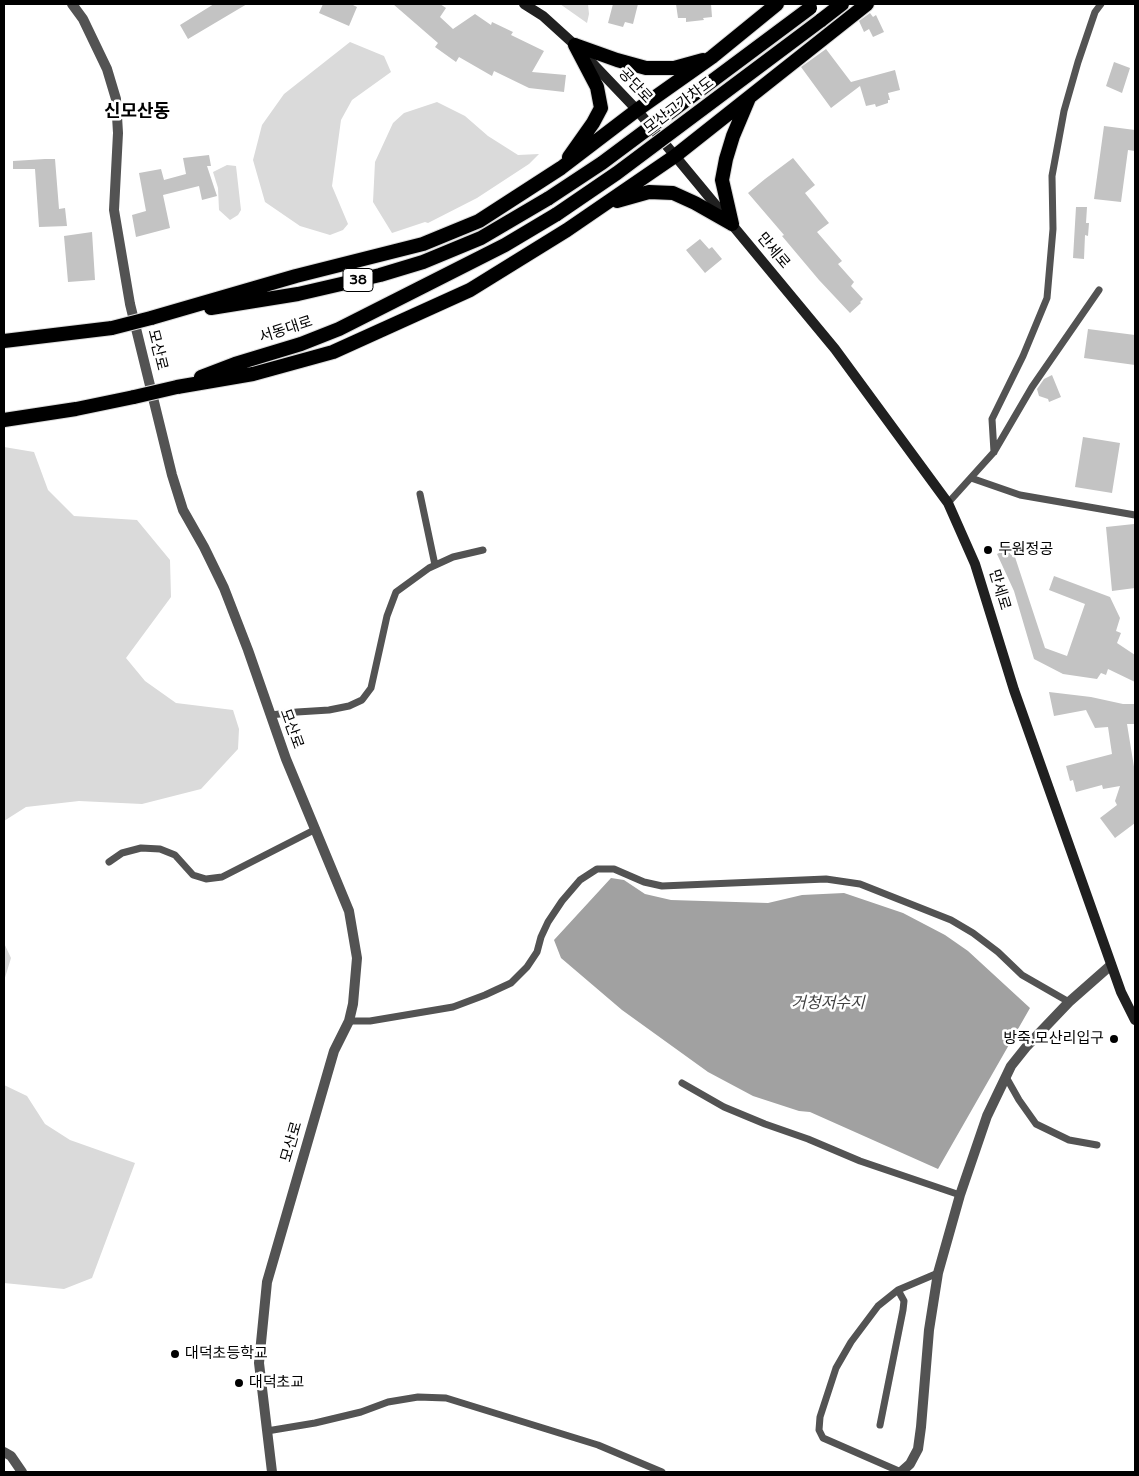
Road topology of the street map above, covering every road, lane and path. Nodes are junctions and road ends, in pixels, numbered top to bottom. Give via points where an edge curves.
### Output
1 (72, 4) edge
2 (524, 4) edge
3 (777, 4) edge
4 (842, 4) edge
5 (867, 4) edge
6 (1101, 4) edge
7 (812, 6) edge
8 (576, 45) junction
9 (712, 57) junction
10 (751, 95) junction
11 (637, 110) junction
12 (675, 156) junction
13 (561, 168) junction
14 (550, 198) joint
15 (609, 202) junction
16 (557, 214) joint
17 (732, 224) junction
18 (1099, 290) dead end
19 (152, 318) junction
20 (4, 341) edge
21 (177, 387) junction
22 (4, 420) edge
23 (994, 452) junction
24 (971, 478) junction
25 (420, 494) dead end
26 (948, 503) junction
27 (1135, 515) edge
28 (483, 550) dead end
29 (435, 565) junction
30 (271, 715) junction
31 (316, 829) junction
32 (108, 862) dead end
33 (1111, 965) junction
34 (1069, 1002) junction
35 (1135, 1020) edge
36 (349, 1021) junction
37 (1006, 1077) junction
38 (682, 1083) dead end
39 (1097, 1145) dead end
40 (960, 1195) junction
41 (938, 1273) junction
42 (898, 1290) junction
43 (880, 1425) dead end
44 (267, 1431) junction
45 (4, 1452) edge
46 (22, 1472) edge
47 (272, 1472) edge
48 (662, 1472) edge
49 (901, 1472) edge

1 - 30 street, 모산로 via 83,19 107,69 116,98 118,133 114,210 130,304 172,475 184,510 224,588
2 - 8 main road, 공단로
3 - 9 highway
4 - 16 highway, 모산고가차도 / 38, bridge via 617,173
5 - 10 highway
6 - 23 lane via 1095,12 1064,111 1052,176 1053,229 1047,298 992,419
7 - 14 highway, 모산고가차도 / 38, bridge via 602,163
8 - 9 highway via 646,68 674,68
8 - 11 main road, 공단로
8 - 13 highway via 597,87 601,108
9 - 11 highway
10 - 12 highway
10 - 17 highway via 733,136 722,180
11 - 12 main road, 공단로
11 - 13 highway
12 - 15 highway
12 - 17 main road, 공단로
13 - 19 highway via 479,221 423,244 296,276
14 - 19 highway, 서동대로 / 38 via 480,238 423,262 380,275 298,294
15 - 17 highway via 649,192 673,193
15 - 21 highway via 470,290 334,352 253,374
16 - 21 highway, 서동대로 / 38 via 505,245 339,329
17 - 26 main road, 만세로 via 835,349
18 - 23 lane via 1032,388
19 - 20 highway, 서동대로 / 38, bridge via 112,328
21 - 22 highway, 서동대로 / 38, bridge via 76,409
23 - 24 lane
24 - 26 lane
24 - 27 lane via 1020,495
25 - 29 lane
26 - 33 main road, 만세로 via 975,564 1014,690
28 - 29 lane
29 - 30 lane via 396,592 387,616 371,688 362,700 329,710
30 - 31 street, 모산로
31 - 32 lane via 222,877 206,879 193,875 175,855 160,849 141,848 122,853
31 - 36 street, 모산로 via 349,911 357,958
33 - 34 street
33 - 35 main road, 만세로
34 - 36 lane via 1022,975 973,932 860,884 826,878 662,886 614,869 597,869 580,880 562,901 541,936 537,952 527,968 511,983 453,1007 370,1021
34 - 37 street via 1027,1046
36 - 44 street, 모산로 via 334,1051 267,1282 259,1363
37 - 39 lane via 1036,1124 1069,1140
37 - 40 street via 988,1116
38 - 40 lane via 724,1107 765,1124
40 - 41 street
41 - 42 lane
41 - 49 street via 918,1449
42 - 43 lane via 904,1301 903,1310
42 - 49 lane via 878,1306 836,1368 819,1430 823,1438
44 - 47 street, 모산로
44 - 48 lane via 315,1423 418,1396 446,1398 598,1445
45 - 46 street via 11,1456

